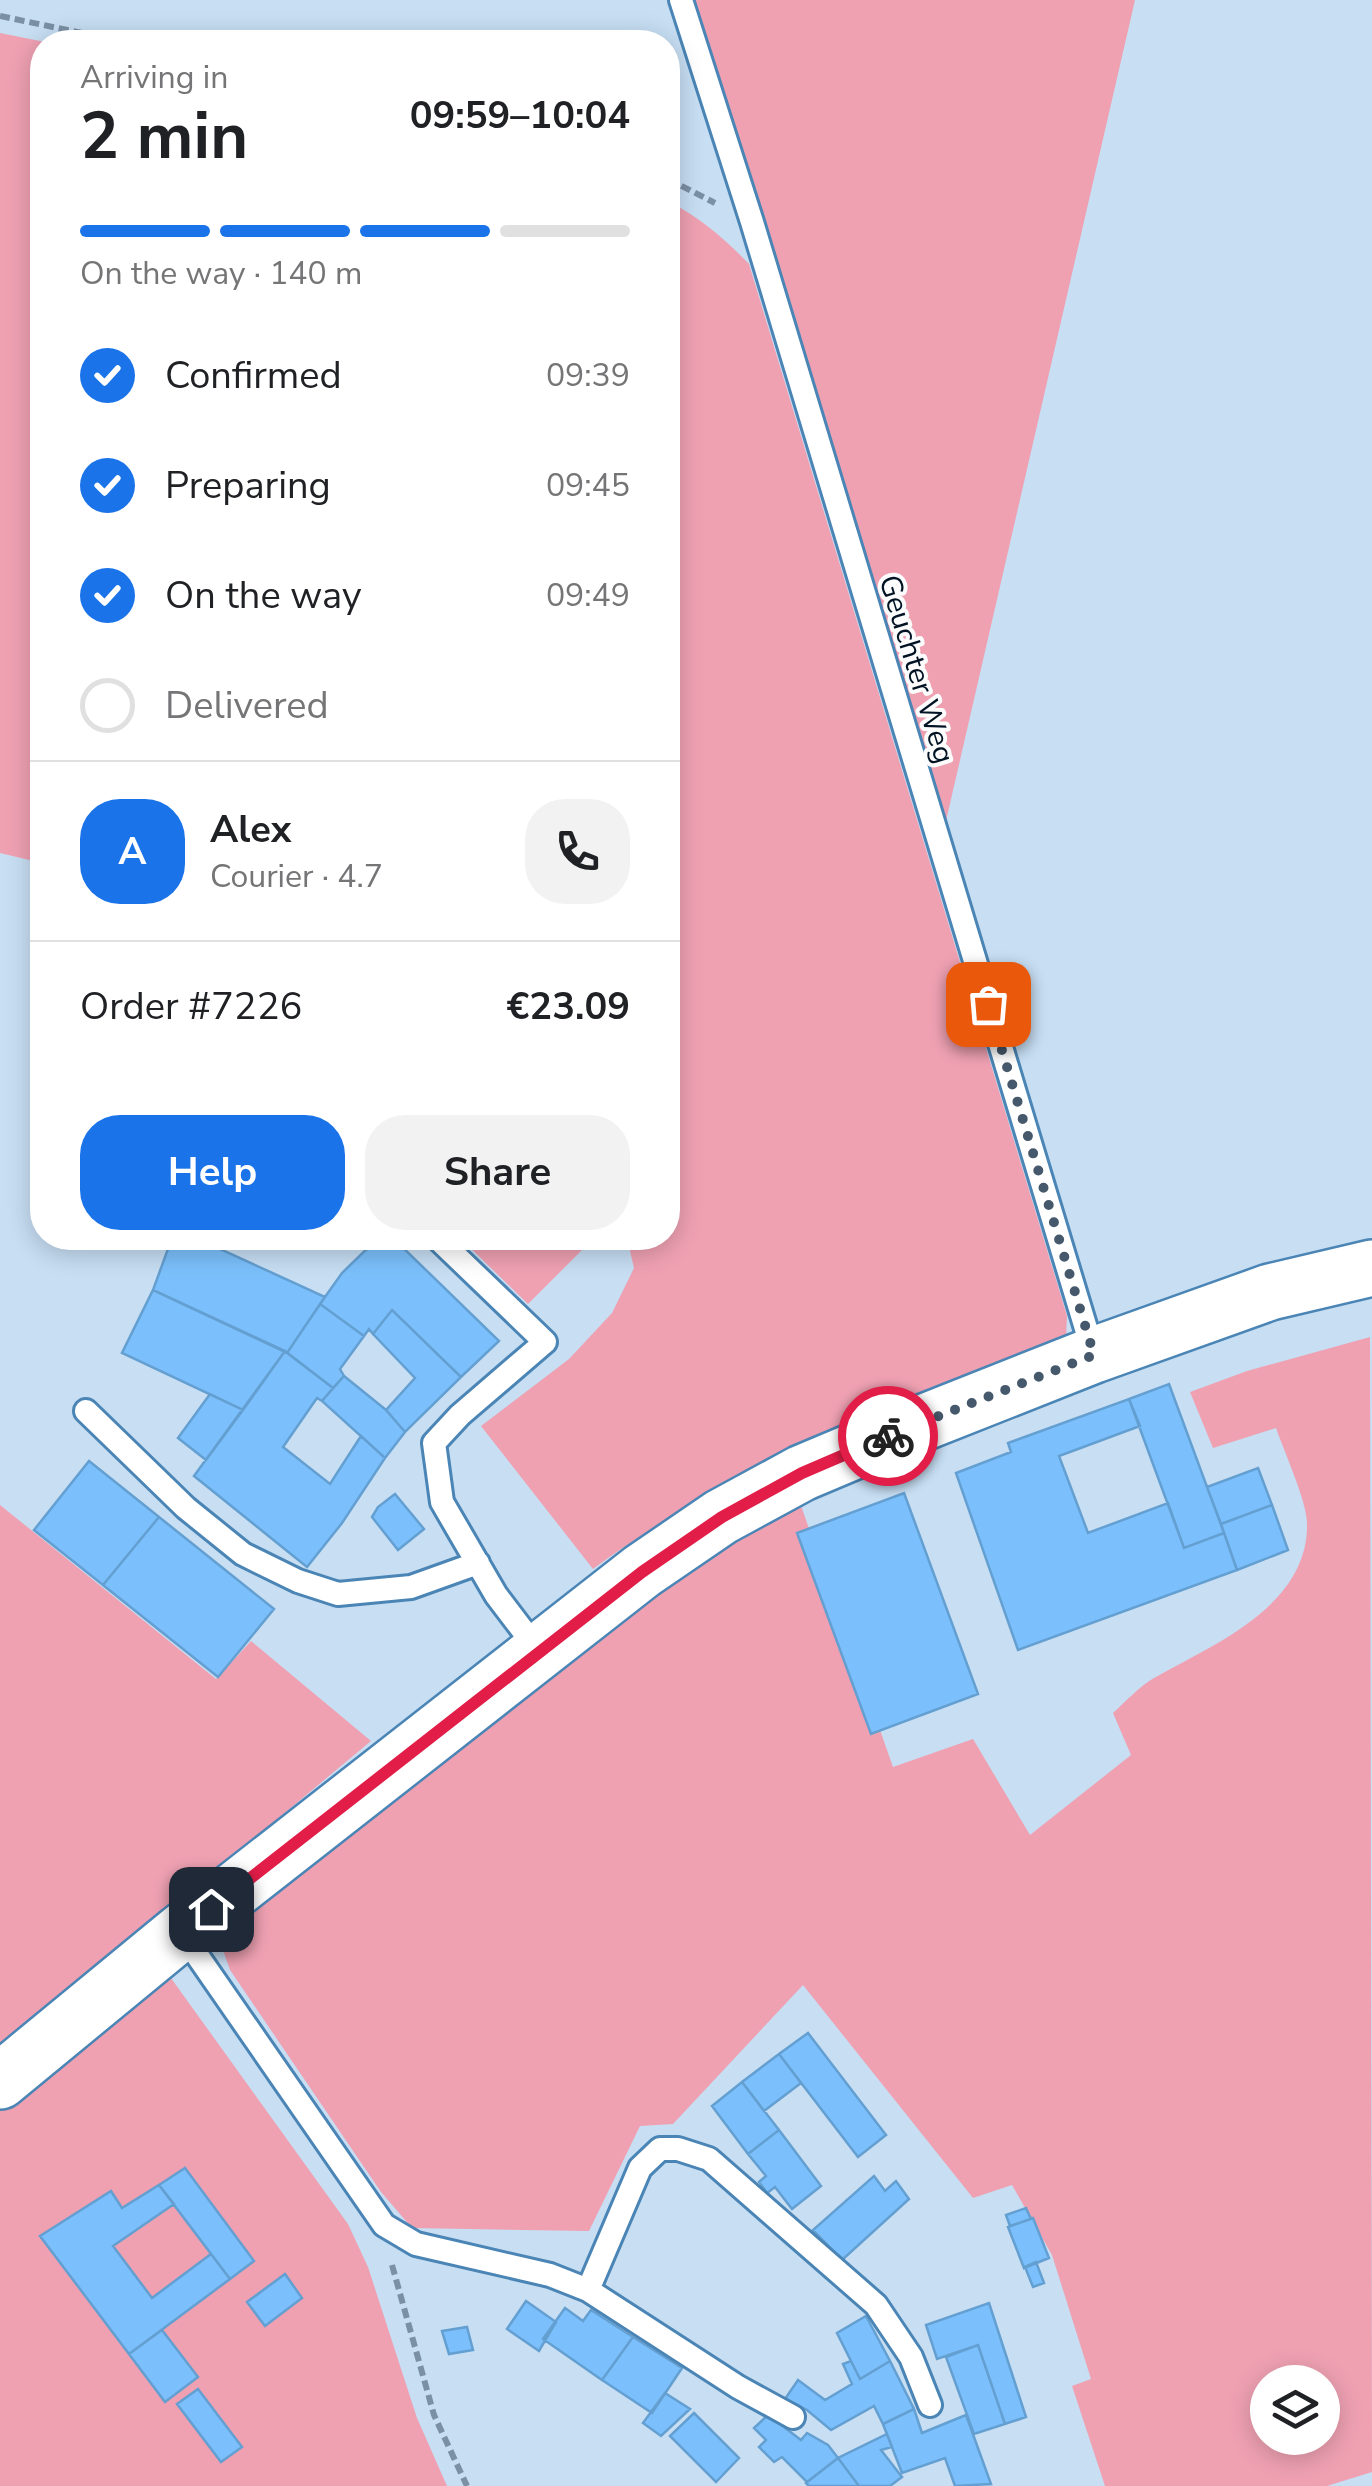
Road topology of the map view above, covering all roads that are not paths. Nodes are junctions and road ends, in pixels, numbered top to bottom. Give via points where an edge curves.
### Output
1 (682, 0) edge
2 (449, 1250) edge
3 (1372, 1268) edge
4 (1094, 1355) junction
5 (86, 1411) dead end
6 (478, 1563) junction
7 (540, 1652) junction
8 (181, 1932) junction
9 (0, 2081) edge
10 (588, 2290) junction
11 (930, 2405) dead end
12 (793, 2417) dead end

1 - 4 lane, Geuchter Weg
2 - 6 lane via 545,1342 434,1442 442,1502
3 - 4 street via 1270,1292
4 - 7 street via 802,1473 722,1517
5 - 6 lane via 243,1554 298,1581 338,1594 411,1587
6 - 7 lane
7 - 8 street
8 - 9 street
8 - 10 lane via 384,2225 416,2244
10 - 11 lane via 640,2168 660,2150 709,2159 876,2305 911,2357
10 - 12 lane

